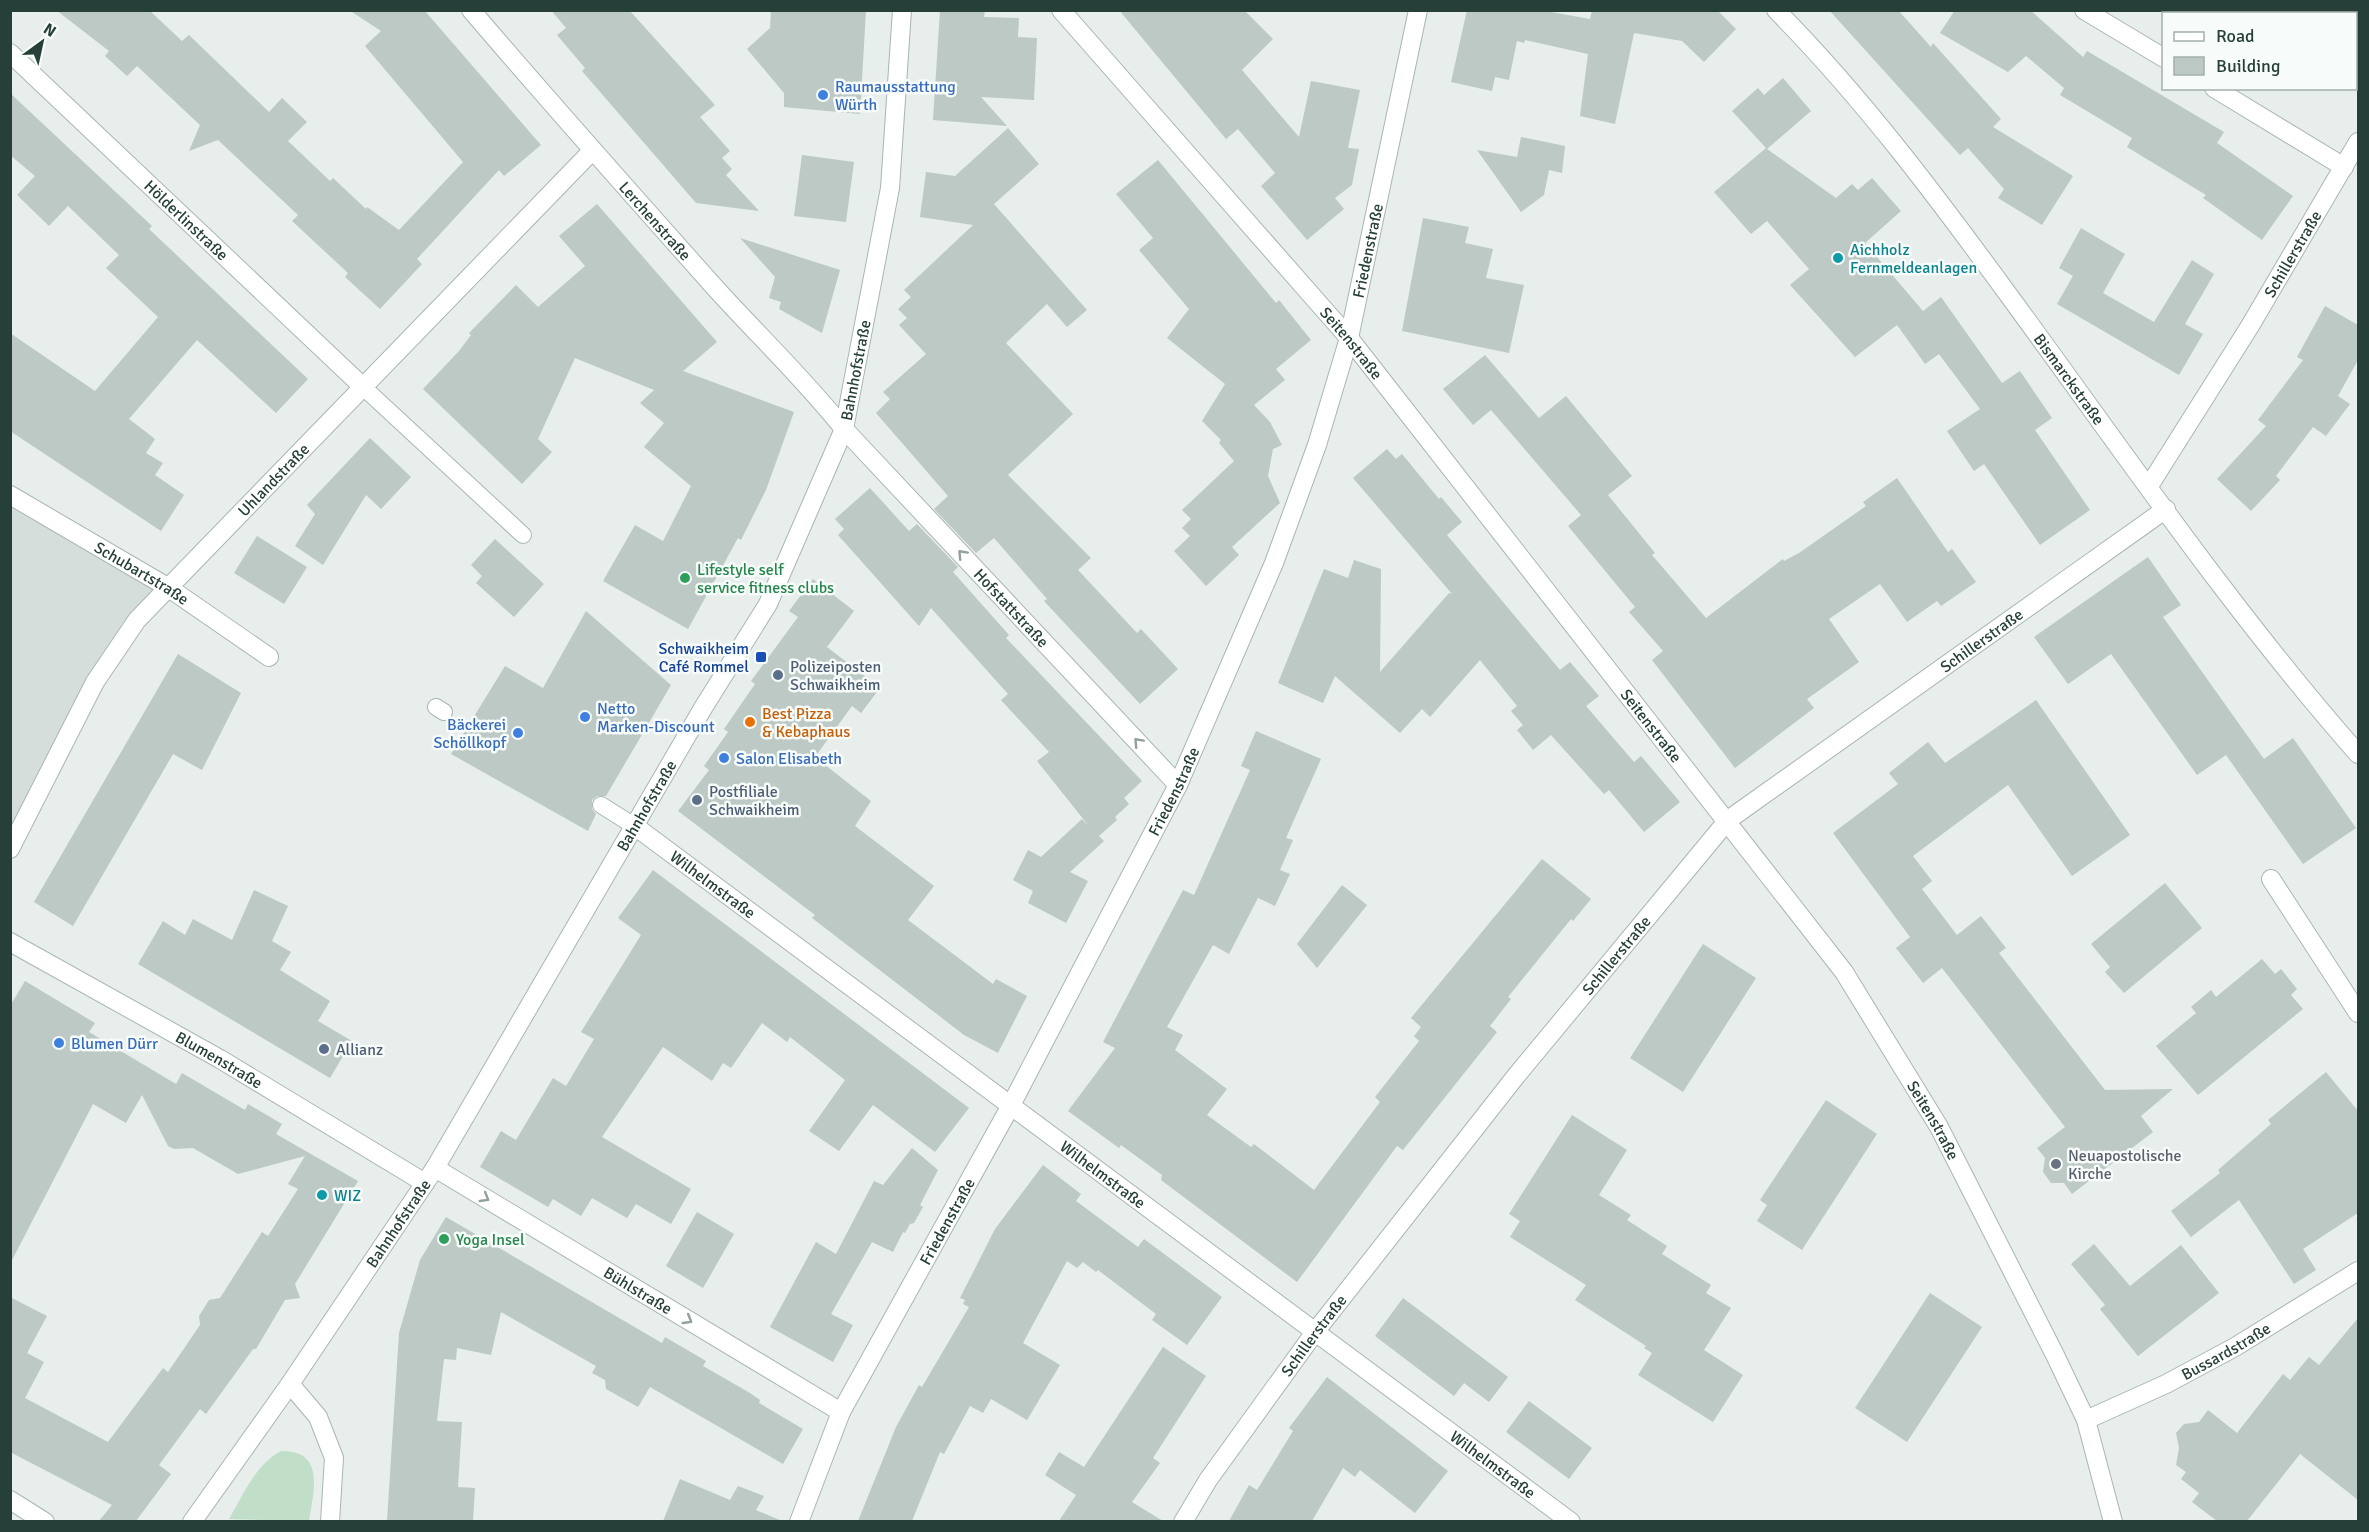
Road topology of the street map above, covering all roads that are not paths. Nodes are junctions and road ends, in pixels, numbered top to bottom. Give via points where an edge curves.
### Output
1 (471, 10) edge
2 (902, 10) edge
3 (1060, 10) edge
4 (1418, 10) edge
5 (1776, 10) edge
6 (2084, 10) edge
7 (10, 53) edge
8 (2162, 57) edge
9 (2217, 90) edge
10 (2358, 142) edge
11 (592, 151) junction
12 (2344, 167) junction
13 (1349, 338) junction
14 (362, 386) junction
15 (844, 429) junction
16 (2149, 486) junction
17 (10, 495) edge
18 (2166, 509) junction
19 (523, 535) dead end
20 (169, 588) junction
21 (269, 657) dead end
22 (2358, 754) edge
23 (1178, 785) junction
24 (601, 805) dead end
25 (1728, 820) junction
26 (636, 826) junction
27 (10, 849) edge
28 (2271, 879) dead end
29 (10, 942) edge
30 (2358, 1013) edge
31 (1010, 1107) junction
32 (430, 1175) junction
33 (2358, 1271) edge
34 (1315, 1332) junction
35 (290, 1384) junction
36 (841, 1412) junction
37 (2086, 1420) junction
38 (10, 1500) edge
39 (45, 1521) edge
40 (192, 1521) edge
41 (330, 1521) edge
42 (799, 1521) edge
43 (1182, 1521) edge
44 (1571, 1521) edge
45 (2113, 1521) edge

1 - 11 street, Lerchenstraße
2 - 15 street, Bahnhofstraße via 890,188
3 - 13 street, Seitenstraße
4 - 13 street, Friedenstraße
5 - 16 street, Bismarckstraße via 1921,175
6 - 8 street
7 - 14 street, Hölderlinstraße
9 - 12 street
10 - 12 street, Schillerstraße
11 - 14 street, Uhlandstraße
11 - 15 street, Lerchenstraße via 807,383
12 - 16 street, Schillerstraße
13 - 23 street, Friedenstraße via 1317,445 1274,563
13 - 25 street, Seitenstraße
14 - 19 lane
14 - 20 street, Uhlandstraße
23 -> 15 street, Hofstattstraße
15 - 26 street, Bahnhofstraße via 768,604
16 - 18 street, Bismarckstraße
17 - 20 street, Schubartstraße
18 - 22 street, Bismarckstraße
18 - 25 street, Schillerstraße
20 - 21 street, Schubartstraße
20 - 27 street, Uhlandstraße via 137,620 95,682
23 - 31 street, Friedenstraße
24 - 26 lane
25 - 34 street, Schillerstraße via 1515,1076
25 - 37 street, Seitenstraße via 1844,972 1940,1127
26 - 31 street, Wilhelmstraße
26 - 32 street, Bahnhofstraße
28 - 30 street
29 - 32 street, Blumenstraße
31 - 34 street, Wilhelmstraße
31 - 36 street, Friedenstraße
32 - 35 street, Bahnhofstraße
32 -> 36 street, Bühlstraße
33 - 37 street, Bussardstraße via 2235,1347
34 - 43 street, Schillerstraße
34 - 44 street, Wilhelmstraße
35 - 40 street, Bahnhofstraße
35 - 41 street via 318,1417 334,1458
36 - 42 street, Friedenstraße
37 - 45 street, Seitenstraße
38 - 39 street

